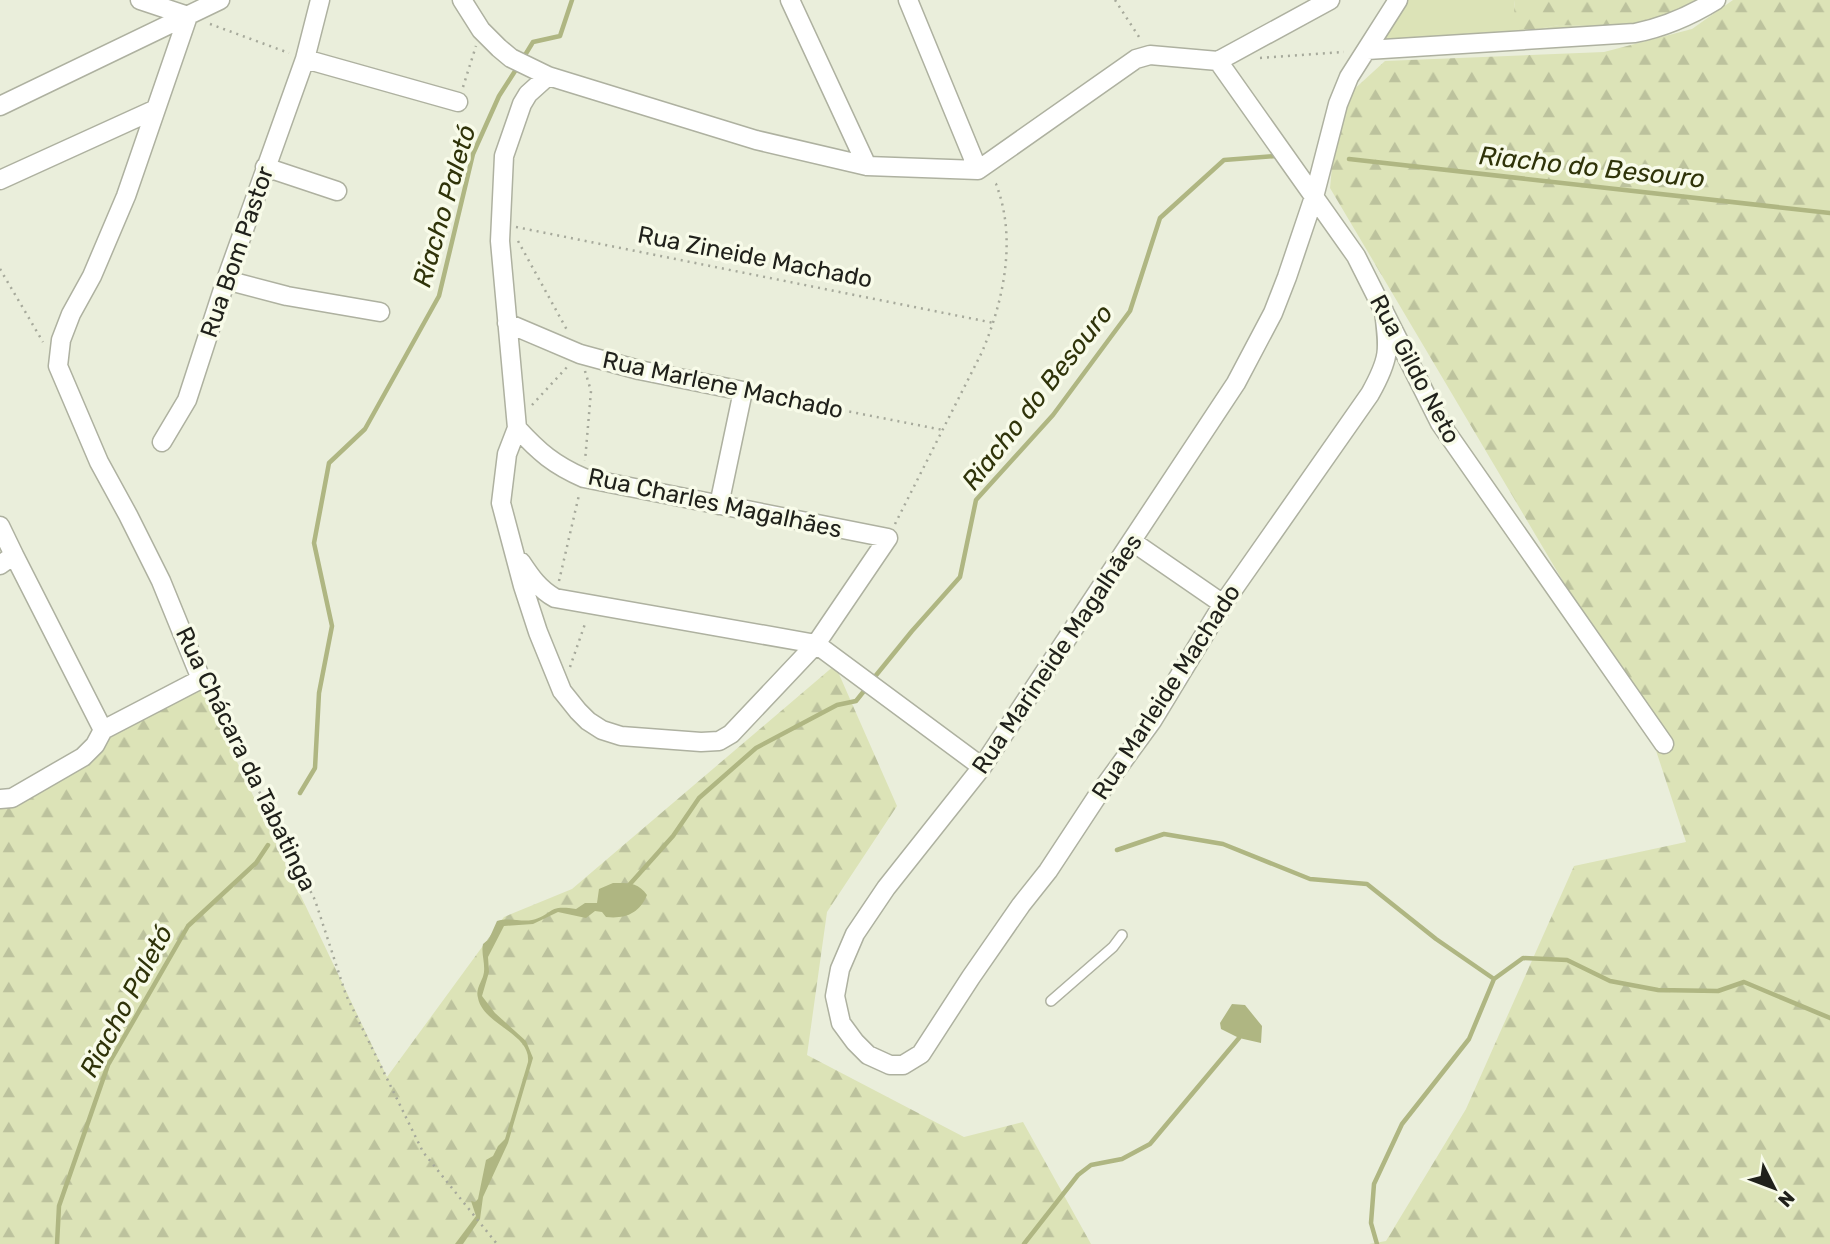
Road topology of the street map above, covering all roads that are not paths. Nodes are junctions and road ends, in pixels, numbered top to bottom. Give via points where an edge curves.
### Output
1 (140, 0) edge
2 (220, 0) edge
3 (320, 0) edge
4 (462, 0) edge
5 (790, 0) edge
6 (908, 0) edge
7 (1330, 0) edge
8 (1398, 0) edge
9 (1716, 0) edge
10 (188, 16) junction
11 (1367, 50) junction
12 (305, 59) junction
13 (1218, 61) junction
14 (548, 76) junction
15 (458, 102) road end
16 (0, 106) edge
17 (156, 110) junction
18 (867, 166) junction
19 (265, 167) junction
20 (978, 170) junction
21 (0, 180) edge
22 (337, 191) dead end
23 (1314, 197) junction
24 (226, 280) junction
25 (1384, 311) junction
26 (380, 312) dead end
27 (507, 323) junction
28 (517, 428) junction
29 (162, 442) dead end
30 (719, 505) junction
31 (0, 526) edge
32 (1133, 542) junction
33 (512, 547) junction
34 (7, 560) edge
35 (1223, 604) junction
36 (816, 643) junction
37 (103, 730) junction
38 (1664, 744) dead end
39 (982, 767) junction
40 (0, 799) edge
41 (1122, 935) dead end
42 (1051, 1000) dead end
43 (912, 1062) joint

1 - 10 street
2 - 10 street
3 - 12 street, Rua Bom Pastor
4 - 14 street via 481,30 517,62
5 - 18 street
6 - 20 street
7 - 13 street
8 - 11 street, Rua Marineide Magalhães
9 - 11 street via 1658,29 1635,33
10 - 16 street
10 - 17 street
11 - 23 street, Rua Marineide Magalhães via 1338,104
12 - 15 street
12 - 19 street, Rua Bom Pastor
13 - 20 street via 1150,55 1130,63
13 - 23 street, Rua Gildo Neto
14 - 18 street via 756,140
14 - 27 street via 522,104 504,156 499,241
17 - 21 street
17 - 37 street, Rua Chácara da Tabatinga via 110,237 61,340 58,366 99,462 161,581 201,679
18 - 20 street
19 - 22 street
19 - 24 street, Rua Bom Pastor
23 - 25 street, Rua Gildo Neto via 1356,256
23 - 32 street, Rua Marineide Magalhães via 1282,289 1254,350
24 - 26 street
24 - 29 street, Rua Bom Pastor via 187,400
25 - 35 street, Rua Marleide Machado via 1384,369
25 - 38 street, Rua Gildo Neto via 1440,423
27 - 28 street
27 - 30 street, Rua Marlene Machado via 580,354 743,391
28 - 30 street, Rua Charles Magalhães via 547,459 584,478
28 - 33 street via 507,454 501,503
30 - 36 street, Rua Charles Magalhães via 888,538
31 - 34 street
32 - 35 street
32 - 39 street, Rua Marineide Magalhães
33 - 36 street via 532,579 555,598
33 - 36 street via 562,691 602,730 621,736 719,741 747,720
34 - 37 street
35 - 43 street, Rua Marleide Machado via 1152,721
36 - 39 street
37 - 40 street via 83,757 12,798
39 - 43 street, Rua Marineide Magalhães via 886,888 855,934 840,969 835,996 841,1023 855,1042 890,1065
41 - 42 lane

